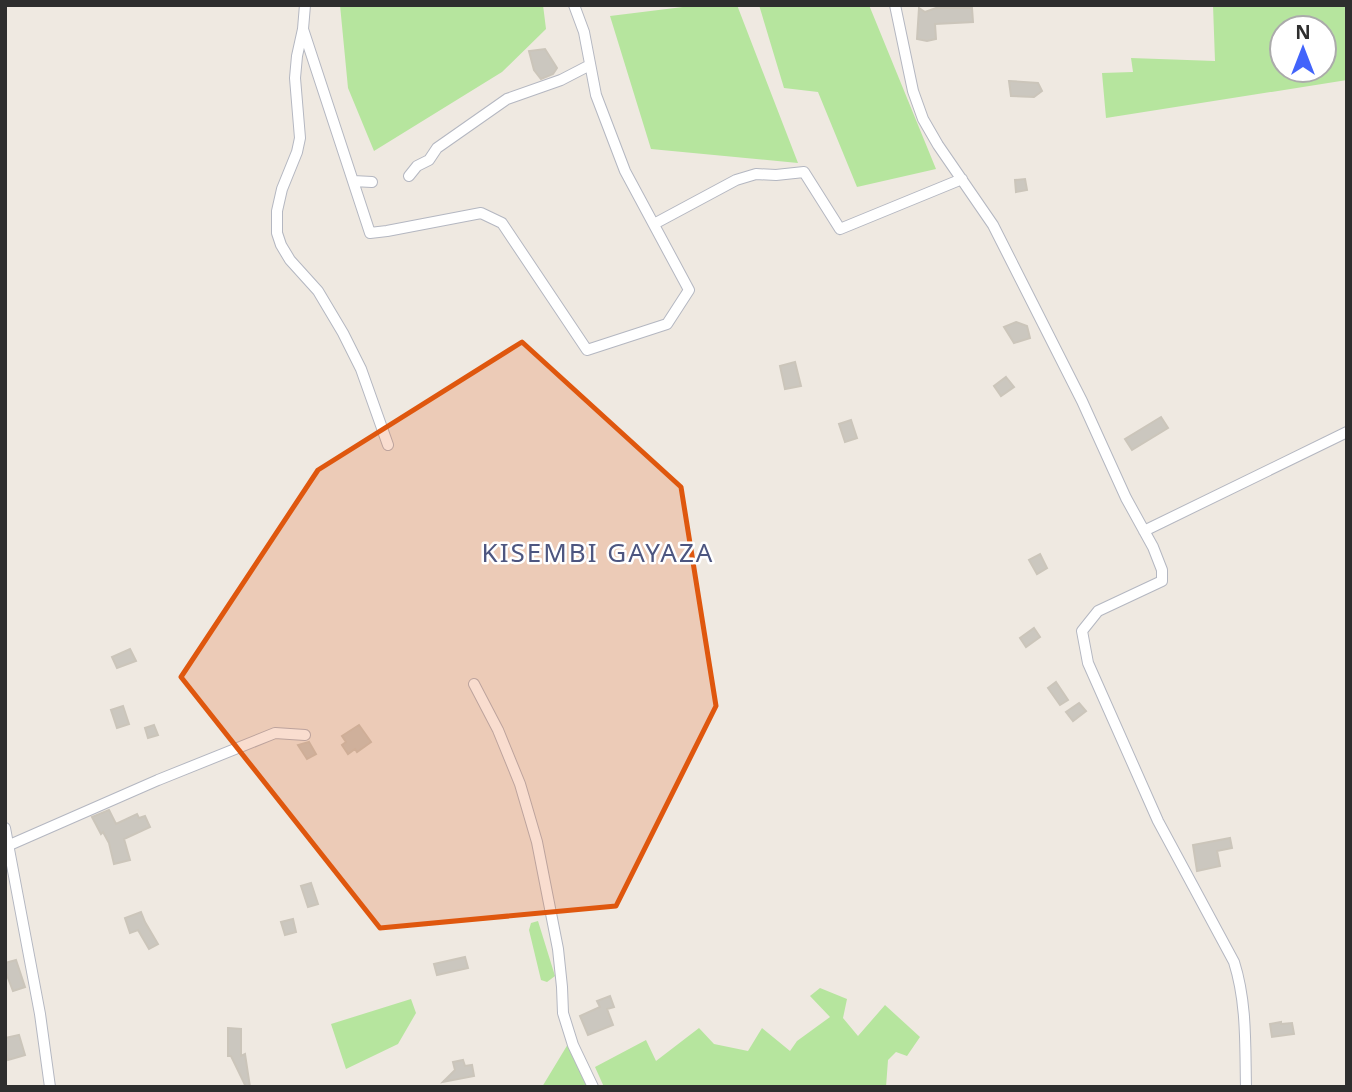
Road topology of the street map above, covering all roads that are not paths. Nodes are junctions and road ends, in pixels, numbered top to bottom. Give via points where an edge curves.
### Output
1 (304, 5) edge
2 (574, 5) edge
3 (895, 5) edge
4 (303, 29) junction
5 (590, 65) junction
6 (410, 176) dead end
7 (962, 179) junction
8 (353, 181) junction
9 (372, 182) dead end
10 (654, 224) junction
11 (1347, 432) edge
12 (388, 445) dead end
13 (1144, 531) junction
14 (474, 684) dead end
15 (305, 735) dead end
16 (5, 828) edge
17 (7, 847) edge
18 (50, 1087) edge
19 (593, 1087) edge
20 (1246, 1087) edge

1 - 4 street
2 - 5 street
3 - 7 street via 923,120
4 - 8 street
4 - 12 street via 295,78 300,138 282,189 277,233 290,260 317,290 343,333
5 - 6 street via 507,99 437,148
5 - 10 street via 596,95 625,172
7 - 10 street via 840,229 804,172 756,174
7 - 13 street via 993,225
8 - 9 street
8 - 10 street via 370,233 481,213 502,223 587,350 667,324 690,290
11 - 13 street
13 - 20 street via 1162,569 1162,581 1098,611 1082,631 1088,663 1158,821 1234,962 1244,1005
14 - 19 street via 520,784 537,842 558,949 563,1013
15 - 17 street via 275,733
16 - 17 street
17 - 18 street

